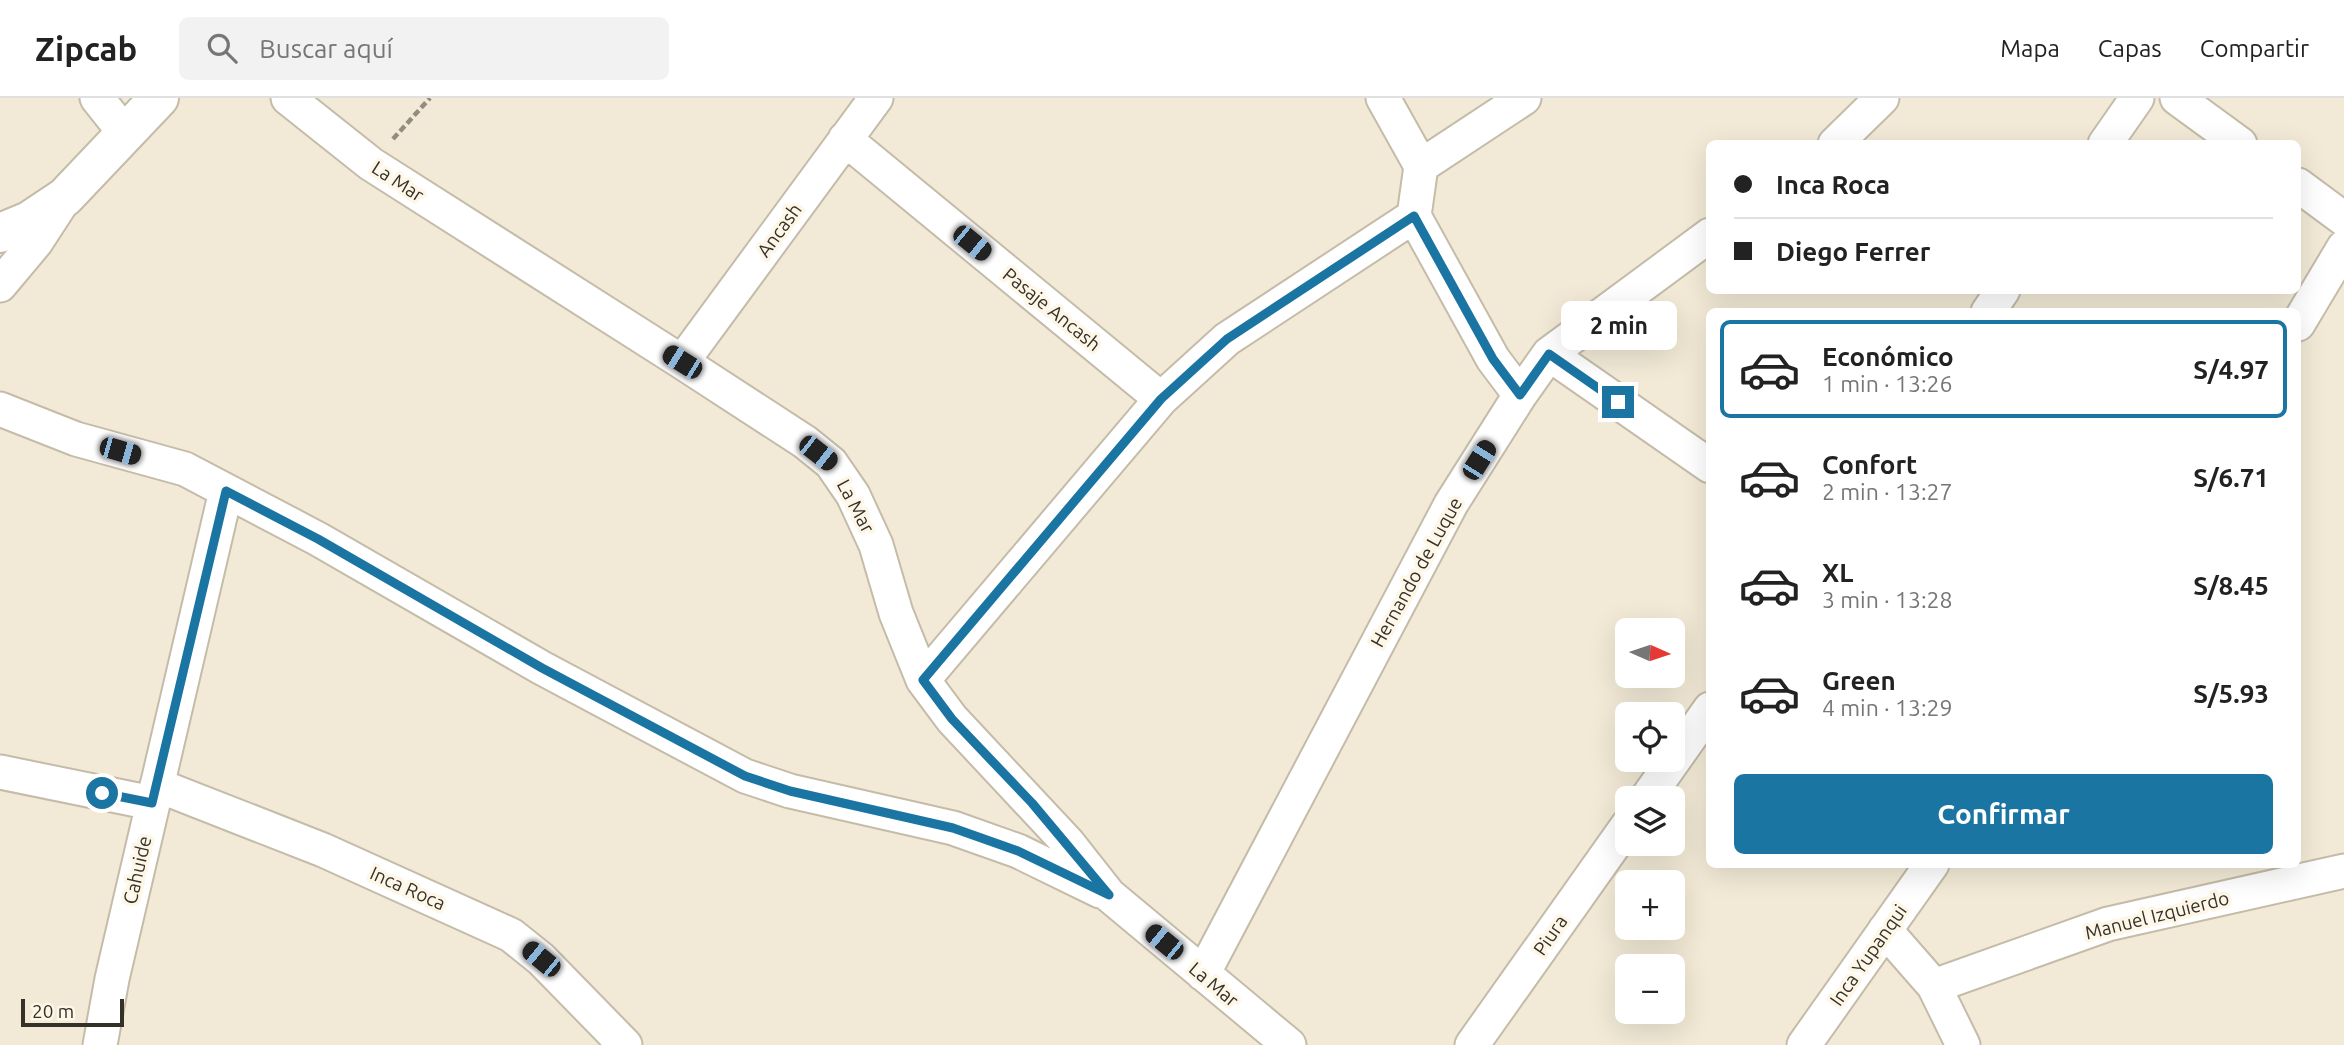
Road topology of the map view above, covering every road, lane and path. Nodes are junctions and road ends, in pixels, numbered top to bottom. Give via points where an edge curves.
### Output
1 (97, 98) edge
2 (159, 98) edge
3 (288, 98) edge
4 (430, 98) edge
5 (876, 98) edge
6 (1383, 98) edge
7 (1524, 98) edge
8 (1882, 98) edge
9 (2137, 98) edge
10 (2177, 98) edge
11 (124, 132) junction
12 (845, 139) junction
13 (1839, 140) edge
14 (2108, 140) edge
15 (2235, 140) edge
16 (371, 164) junction
17 (1421, 166) junction
18 (2301, 187) edge
19 (65, 197) junction
20 (1414, 216) junction
21 (2344, 219) edge
22 (0, 233) edge
23 (1706, 238) edge
24 (2344, 247) edge
25 (0, 285) edge
26 (2301, 319) edge
27 (1549, 354) junction
28 (682, 362) junction
29 (1520, 395) junction
30 (1161, 399) junction
31 (0, 410) edge
32 (1706, 463) edge
33 (226, 491) junction
34 (923, 680) junction
35 (1706, 715) edge
36 (0, 772) edge
37 (1655, 786) edge
38 (155, 794) junction
39 (1615, 843) edge
40 (1929, 868) edge
41 (2344, 871) edge
42 (1109, 895) junction
43 (1885, 930) junction
44 (1203, 974) junction
45 (1934, 986) junction
46 (100, 1045) edge
47 (625, 1045) edge
48 (1289, 1045) edge
49 (1472, 1045) edge
50 (1804, 1045) edge
51 (1963, 1045) edge

1 - 11 street
2 - 11 main road
3 - 16 street, La Mar
4 - 16 path
5 - 12 street, Ancash
6 - 17 street
7 - 17 street
8 - 13 street
9 - 14 street
10 - 15 street
11 - 19 main road
12 - 28 street, Ancash
12 - 30 street, Pasaje Ancash
16 - 28 street, La Mar
17 - 20 street
18 - 21 street
19 - 22 main road
19 - 25 street
20 - 29 street via 1493,359
20 - 30 street via 1227,339
23 - 27 street, Hernando de Luque
24 - 26 street
27 - 29 street, Hernando de Luque
27 - 32 street
28 - 34 street, La Mar via 831,463 853,495 876,545
29 - 44 street, Hernando de Luque via 1451,504
30 - 34 street
31 - 33 street via 76,439 185,469
33 - 38 street, Cahuide
33 - 42 street via 745,776 790,791 953,828 1018,851
34 - 42 street, La Mar via 952,719 1059,833
35 - 37 street
36 - 38 street, Inca Roca
38 - 46 street, Cahuide
38 - 47 street, Inca Roca via 323,850 511,935 541,959
39 - 49 street, Piura
40 - 43 street, Inca Yupanqui
41 - 45 street, Manuel Izquierdo via 2108,924
42 - 44 street, La Mar
43 - 45 street
43 - 50 street, Inca Yupanqui
44 - 48 street, La Mar
45 - 51 street

